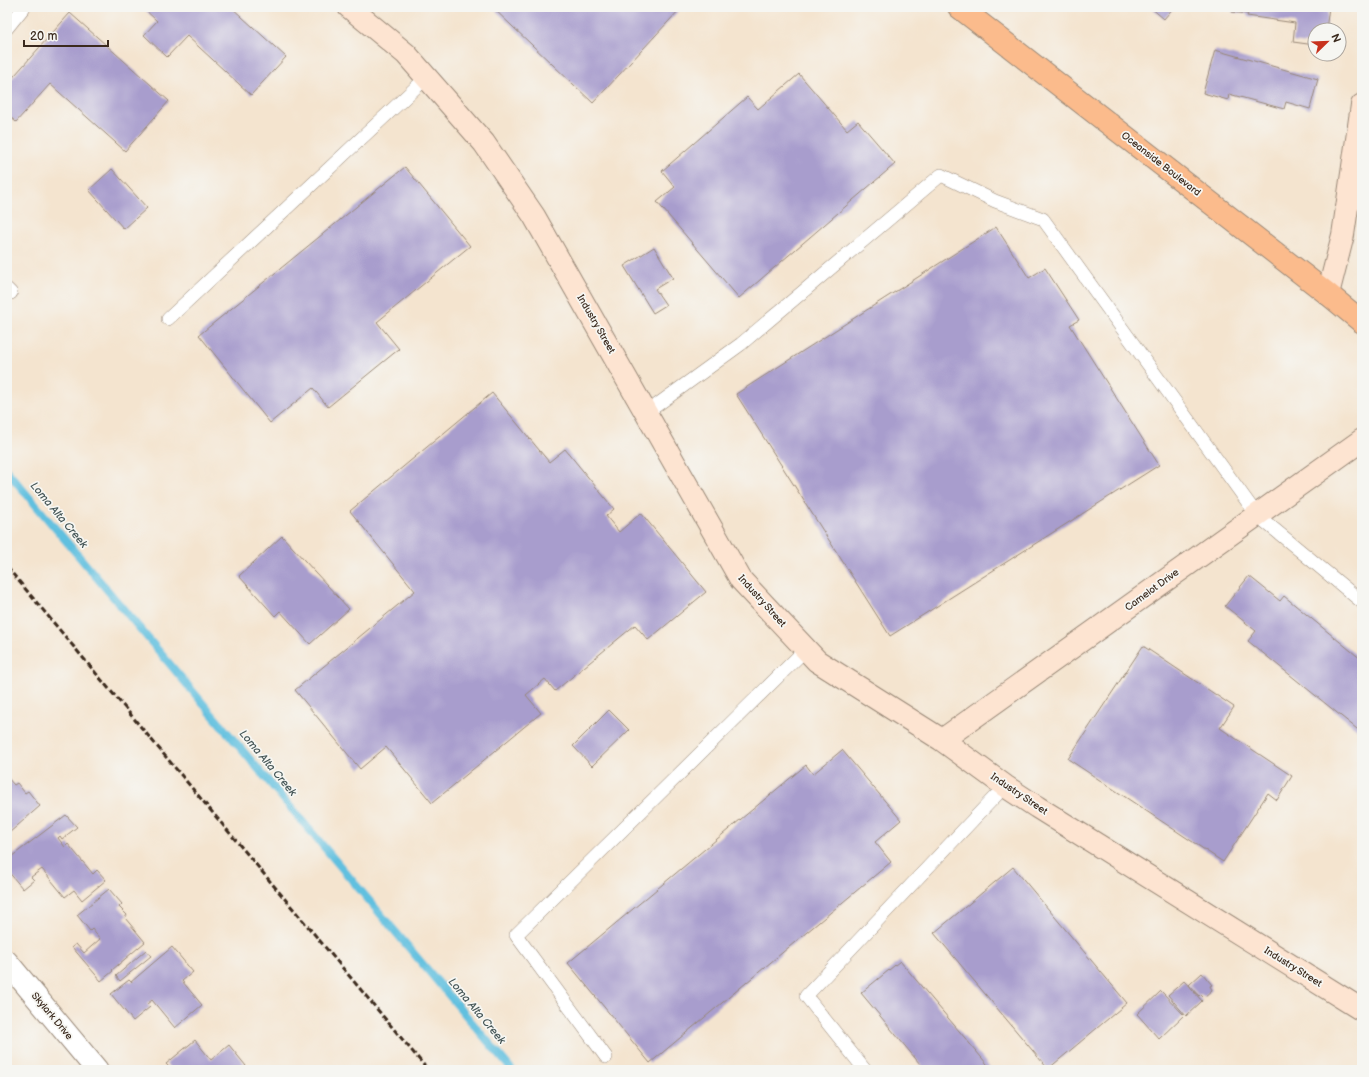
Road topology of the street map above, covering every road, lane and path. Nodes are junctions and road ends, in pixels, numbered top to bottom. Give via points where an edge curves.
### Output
1 (24, 7) edge
2 (349, 7) edge
3 (958, 7) edge
4 (7, 28) edge
5 (427, 77) junction
6 (1362, 105) edge
7 (1328, 294) junction
8 (168, 319) dead end
9 (1362, 322) edge
10 (646, 413) junction
11 (1362, 440) edge
12 (1256, 516) junction
13 (1362, 602) edge
14 (806, 649) junction
15 (942, 740) junction
16 (1005, 786) junction
17 (7, 962) edge
18 (1362, 1010) edge
19 (606, 1057) dead end
20 (97, 1070) edge
21 (865, 1070) edge

1 - 4 lane
2 - 5 street, Industry Street via 406,54
3 - 7 main road, Oceanside Boulevard
5 - 8 lane
5 - 10 street, Industry Street via 484,143 534,216
6 - 7 street via 1343,235
7 - 9 main road, Oceanside Boulevard
10 - 12 lane via 742,344 941,175 995,201 1043,219
10 - 14 street, Industry Street via 741,580
11 - 12 street, Camelot Drive
12 - 13 lane
12 - 15 street, Camelot Drive
14 - 15 street, Industry Street via 818,661
14 - 19 lane via 516,935
15 - 16 street, Industry Street
16 - 18 street, Industry Street
16 - 21 lane via 806,996
17 - 20 street, Skylark Drive

